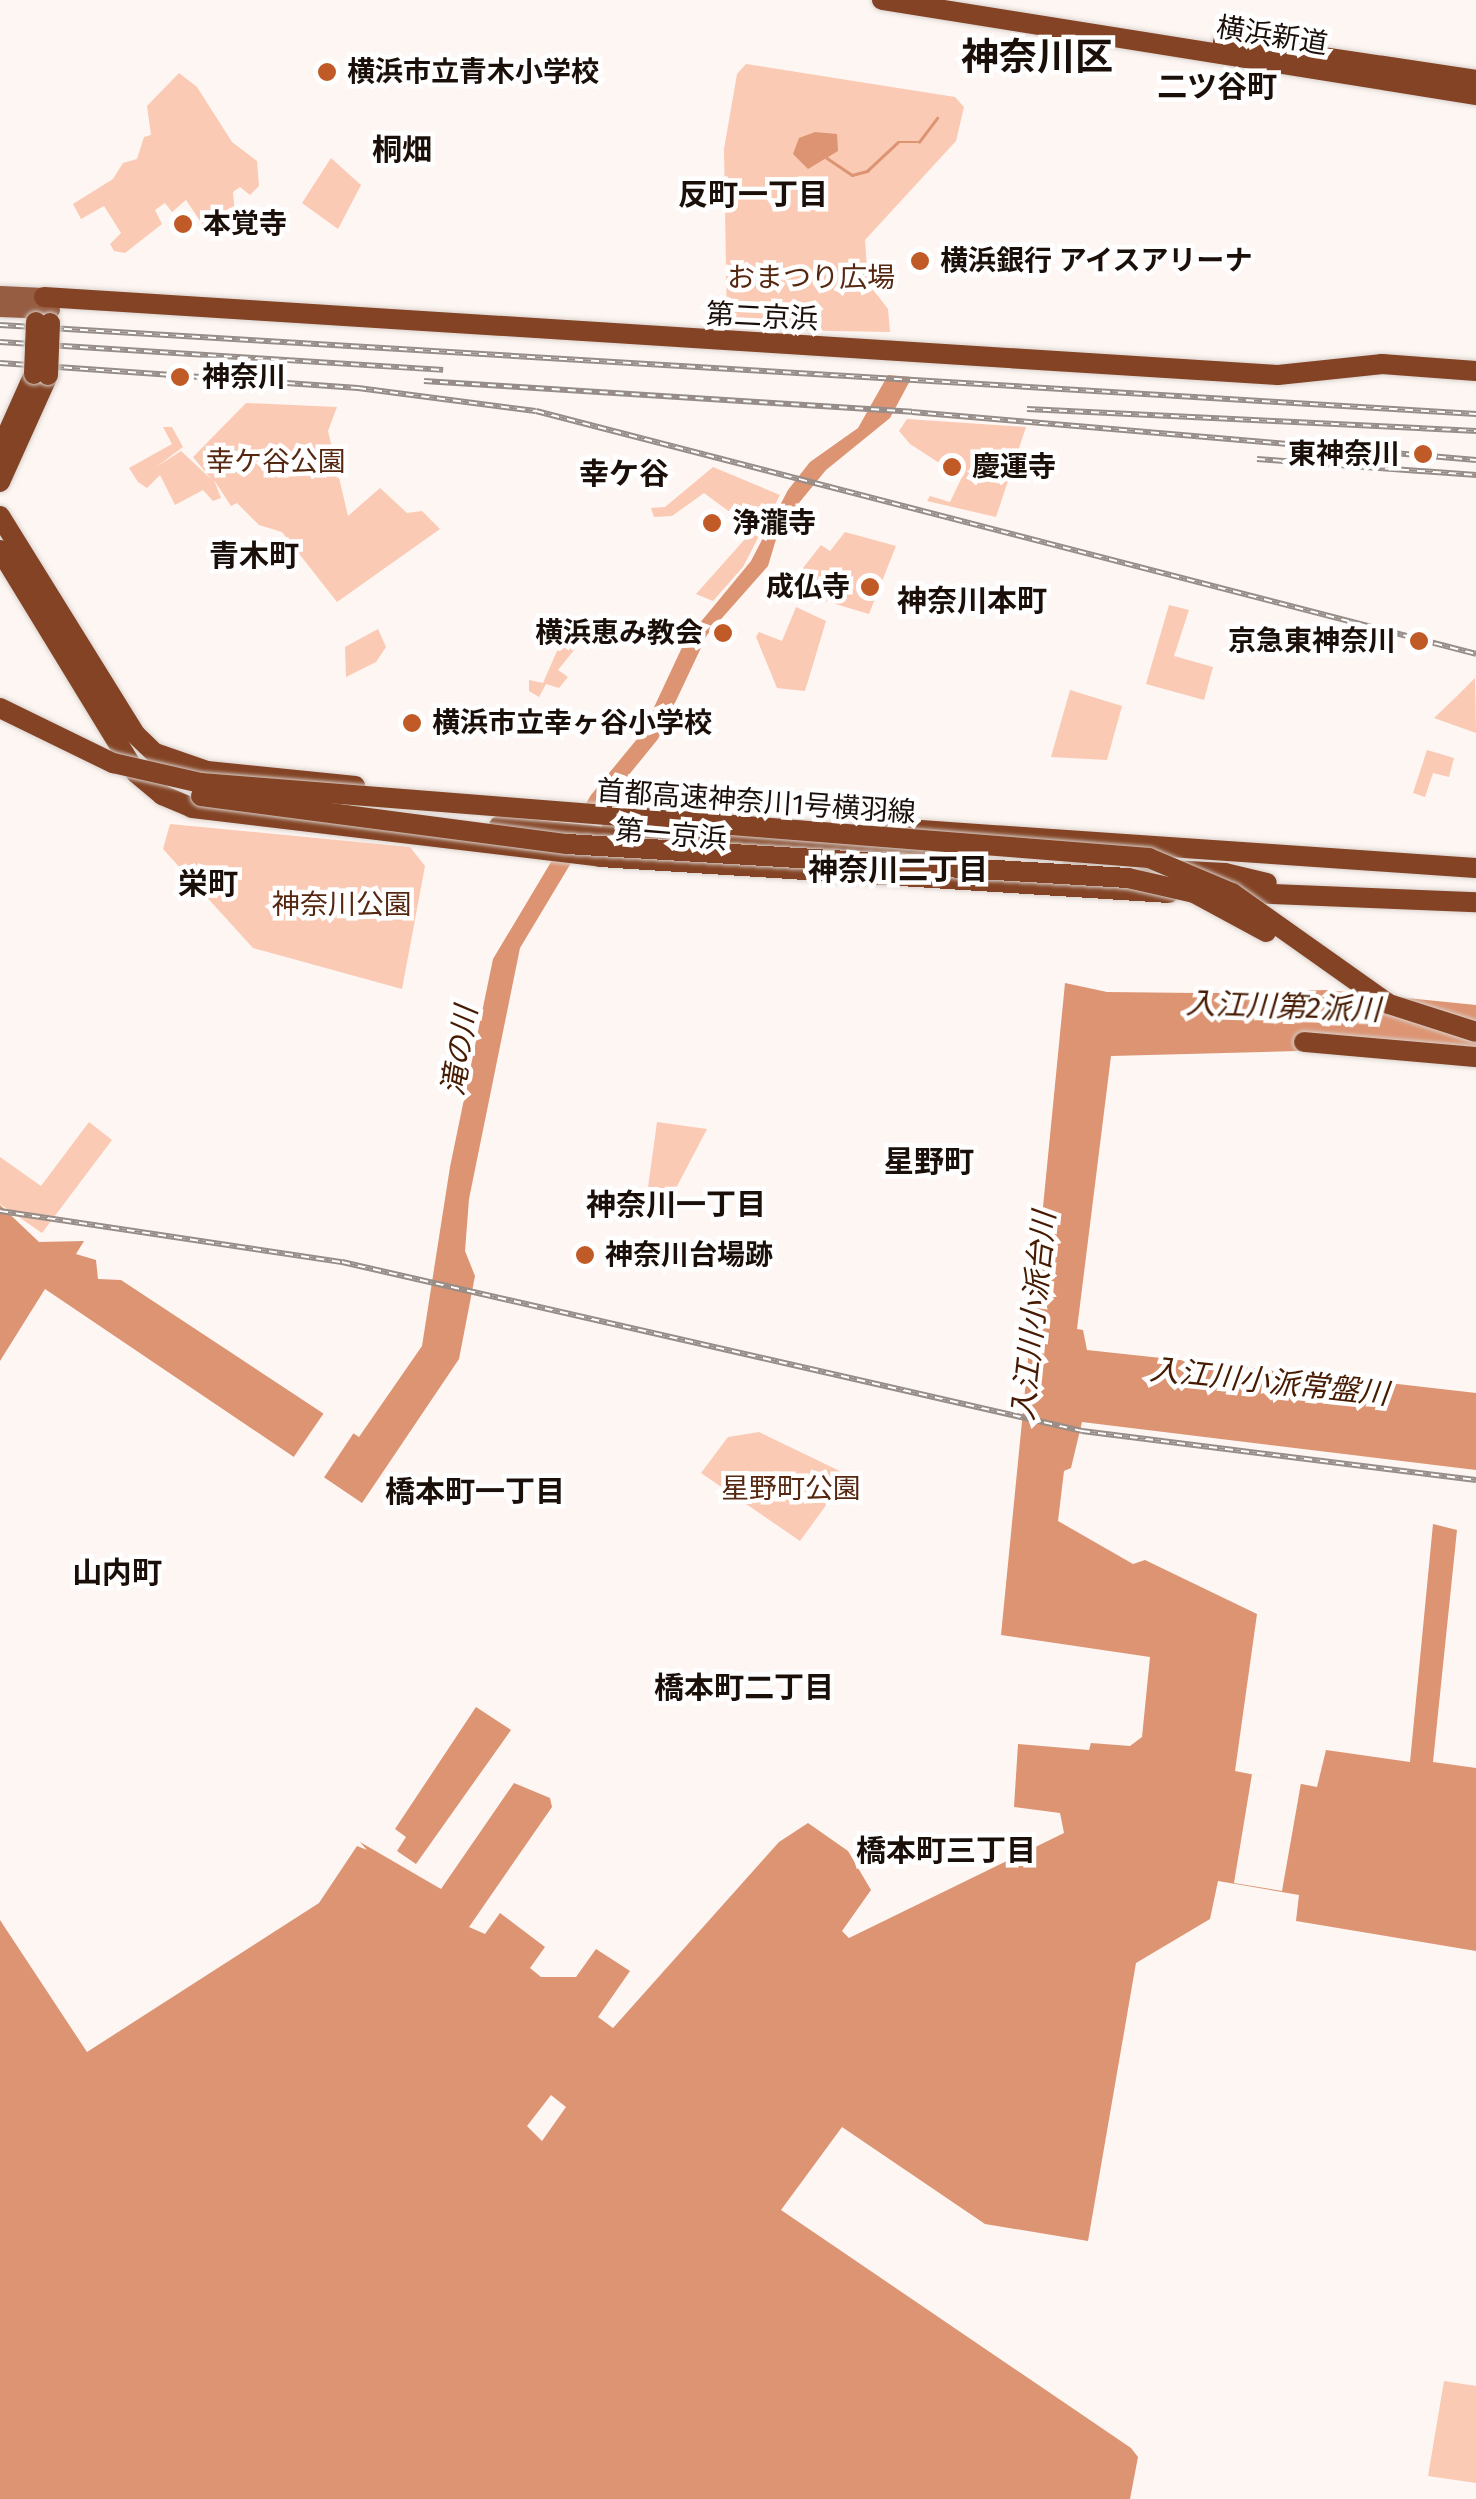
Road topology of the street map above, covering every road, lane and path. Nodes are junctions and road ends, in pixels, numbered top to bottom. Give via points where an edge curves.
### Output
1 (882, 0) edge
2 (949, 0) edge
3 (1476, 80) edge
4 (1476, 95) edge
5 (0, 295) edge
6 (0, 308) edge
7 (44, 312) junction
8 (1476, 372) edge
9 (41, 374) junction
10 (1476, 382) edge
11 (0, 450) edge
12 (0, 482) edge
13 (0, 516) edge
14 (0, 550) edge
15 (0, 710) edge
16 (292, 810) junction
17 (582, 813) junction
18 (1112, 840) junction
19 (1048, 860) junction
20 (1376, 860) junction
21 (1476, 868) edge
22 (1476, 884) edge
23 (1304, 890) junction
24 (1476, 902) edge
25 (1476, 1032) edge
26 (1304, 1042) dead end
27 (1476, 1044) edge
28 (1476, 1057) edge

1 - 4 highway, 横浜新道
2 - 3 highway, 横浜新道
5 - 7 main road
6 - 7 main road
7 - 8 highway, 第二京浜 via 1278,375 1382,364
7 - 9 highway, bridge
7 - 10 highway, 第二京浜 via 1222,382 1303,384 1384,374
9 - 11 highway
9 - 12 highway
13 - 17 highway, 第一京浜 via 134,734 166,759 208,771
14 - 23 highway, 第一京浜 via 136,773 162,796 192,808 584,856 1052,888
15 - 16 highway, 首都高速神奈川1号横羽線, bridge via 132,779
15 - 17 highway, 首都高速神奈川1号横羽線, bridge via 92,755 178,780
16 - 19 highway, bridge via 745,850
16 - 27 highway, 首都高速神奈川1号横羽線, bridge via 586,846 1148,881 1231,910 1383,1016
17 - 18 highway, 第一京浜, bridge
17 - 19 highway, bridge via 631,830
17 - 25 highway, 首都高速神奈川1号横羽線, bridge via 1149,858 1232,893 1389,1004
18 - 19 highway
18 - 20 highway, 第一京浜
19 - 23 highway via 1225,873
20 - 21 highway, 第一京浜
20 - 22 highway
23 - 24 highway, 第一京浜
26 - 28 highway

